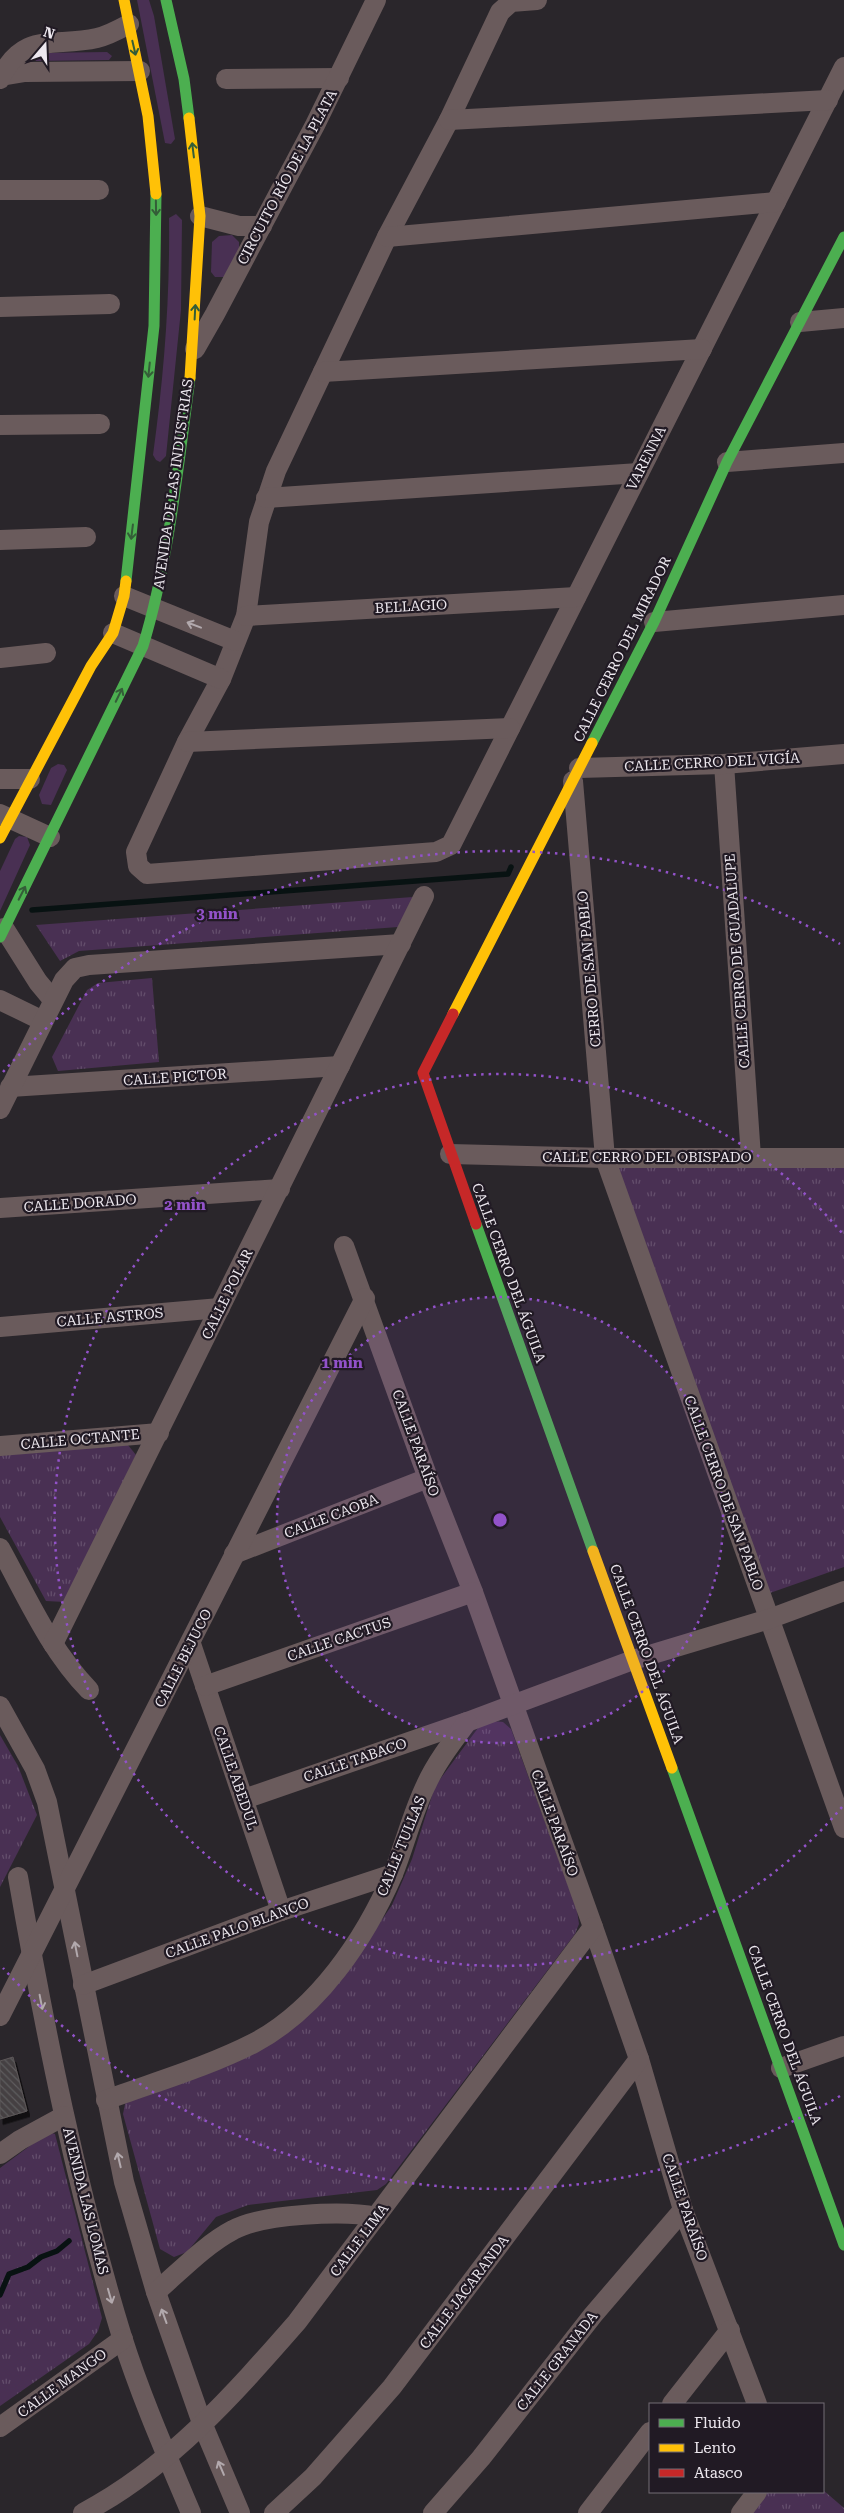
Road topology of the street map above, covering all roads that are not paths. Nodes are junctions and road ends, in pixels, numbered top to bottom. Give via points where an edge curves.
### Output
1 (124, 0) edge
2 (166, 0) edge
3 (376, 0) edge
4 (537, 0) edge
5 (129, 24) junction
6 (844, 67) edge
7 (140, 71) junction
8 (1, 78) edge
9 (339, 78) junction
10 (226, 79) dead end
11 (828, 100) junction
12 (448, 120) junction
13 (196, 178) junction
14 (180, 180) dead end
15 (0, 190) edge
16 (99, 190) dead end
17 (776, 202) junction
18 (200, 216) junction
19 (262, 226) junction
20 (844, 236) edge
21 (387, 237) junction
22 (110, 304) dead end
23 (0, 307) edge
24 (844, 318) edge
25 (800, 322) junction
26 (702, 349) junction
27 (193, 352) junction
28 (323, 372) junction
29 (100, 424) dead end
30 (0, 425) edge
31 (844, 453) edge
32 (728, 462) junction
33 (139, 468) junction
34 (639, 473) junction
35 (177, 474) junction
36 (147, 481) dead end
37 (166, 484) dead end
38 (266, 498) junction
39 (86, 537) dead end
40 (0, 540) edge
41 (124, 596) junction
42 (576, 597) junction
43 (844, 605) edge
44 (154, 610) junction
45 (246, 616) junction
46 (654, 622) junction
47 (113, 632) junction
48 (234, 641) junction
49 (143, 646) junction
50 (46, 653) dead end
51 (0, 658) edge
52 (221, 679) junction
53 (510, 728) junction
54 (187, 742) junction
55 (61, 743) dead end
56 (45, 750) junction
57 (79, 751) dead end
58 (844, 754) edge
59 (724, 764) junction
60 (84, 766) junction
61 (576, 775) junction
62 (0, 778) edge
63 (30, 779) junction
64 (5, 815) edge
65 (50, 837) junction
66 (0, 838) edge
67 (424, 896) dead end
68 (2, 933) edge
69 (401, 944) junction
70 (0, 1000) edge
71 (53, 1000) junction
72 (43, 1021) junction
73 (340, 1066) junction
74 (424, 1073) joint
75 (10, 1087) junction
76 (0, 1109) edge
77 (450, 1154) junction
78 (751, 1157) junction
79 (605, 1158) junction
80 (844, 1158) edge
81 (280, 1189) junction
82 (0, 1208) edge
83 (344, 1246) dead end
84 (364, 1298) junction
85 (220, 1308) junction
86 (0, 1327) edge
87 (159, 1433) junction
88 (0, 1446) edge
89 (428, 1478) junction
90 (0, 1548) edge
91 (234, 1554) junction
92 (844, 1591) edge
93 (473, 1592) junction
94 (769, 1619) junction
95 (53, 1644) junction
96 (191, 1644) junction
97 (633, 1660) junction
98 (205, 1686) junction
99 (89, 1690) dead end
100 (513, 1705) junction
101 (0, 1706) edge
102 (466, 1722) junction
103 (244, 1799) junction
104 (844, 1828) edge
105 (393, 1874) junction
106 (18, 1877) dead end
107 (64, 1888) junction
108 (280, 1911) junction
109 (592, 1927) junction
110 (32, 1954) junction
111 (83, 1986) junction
112 (0, 2016) edge
113 (844, 2046) edge
114 (639, 2059) junction
115 (781, 2068) junction
116 (106, 2100) junction
117 (64, 2116) junction
118 (0, 2154) edge
119 (837, 2205) edge
120 (683, 2210) junction
121 (376, 2217) junction
122 (844, 2245) edge
123 (156, 2292) junction
124 (730, 2330) junction
125 (123, 2339) junction
126 (673, 2403) edge
127 (757, 2403) edge
128 (202, 2423) junction
129 (0, 2427) edge
130 (649, 2433) edge
131 (167, 2456) junction
132 (756, 2493) edge
133 (83, 2513) edge
134 (191, 2513) edge
135 (240, 2513) edge
136 (274, 2513) edge
137 (433, 2513) edge
138 (588, 2513) edge
139 (741, 2513) edge

1 - 5 street
13 -> 2 street, AVENIDA DE LAS INDUSTRIAS via 184,78
3 - 9 street, CIRCUITO RÍO DE LA PLATA
4 - 12 street via 511,2 500,12
5 -> 7 street
5 - 8 street via 96,38 32,45 14,57
6 - 11 street, VARENNA
7 - 8 street via 25,72
7 -> 33 street via 160,183 154,326
9 - 10 street
9 - 19 street, CIRCUITO RÍO DE LA PLATA
11 - 12 street
11 - 17 street, VARENNA
12 - 21 street
13 - 14 street
13 - 18 street, AVENIDA DE LAS INDUSTRIAS
15 - 16 street
17 - 21 street
17 - 26 street, VARENNA
18 - 19 street via 239,226
27 -> 18 street, AVENIDA DE LAS INDUSTRIAS
19 - 27 street, CIRCUITO RÍO DE LA PLATA
20 - 25 street, CALLE CERRO DEL MIRADOR
21 - 28 street
22 - 23 street
24 - 25 street
25 - 32 street, CALLE CERRO DEL MIRADOR
26 - 28 street
26 - 34 street, VARENNA
27 - 35 street, AVENIDA DE LAS INDUSTRIAS
28 - 38 street
29 - 30 street
31 - 32 street
32 - 46 street, CALLE CERRO DEL MIRADOR
33 - 36 street
33 -> 41 street
34 - 38 street
34 - 42 street, VARENNA
35 - 37 street
35 - 44 street, AVENIDA DE LAS INDUSTRIAS
38 - 45 street via 259,522
39 - 40 street
41 - 44 street
41 - 47 street
42 - 45 street, BELLAGIO
42 - 53 street, VARENNA
43 - 46 street
48 -> 44 street
44 - 49 street, AVENIDA DE LAS INDUSTRIAS
45 - 48 street
46 - 61 street, CALLE CERRO DEL MIRADOR
47 - 49 street
47 - 56 street
48 - 52 street
49 - 52 street
60 -> 49 street, AVENIDA DE LAS INDUSTRIAS
50 - 51 street
52 - 54 street
53 - 54 street
53 - 54 street, VARENNA via 447,848 436,852 147,874 138,866 136,852
55 - 56 street
56 - 63 street
57 - 60 street
58 - 59 street, CALLE CERRO DEL VIGÍA
59 - 61 street, CALLE CERRO DEL VIGÍA
59 - 78 street, CALLE CERRO DE GUADALUPE
60 - 65 street, AVENIDA DE LAS INDUSTRIAS
61 - 74 street, CALLE CERRO DEL MIRADOR
61 - 79 street, CERRO DE SAN PABLO
62 - 63 street
63 - 64 street
64 - 65 street
64 - 66 street
68 -> 65 street, AVENIDA DE LAS INDUSTRIAS
67 - 69 street, CALLE POLAR
68 - 71 street
69 - 71 street via 89,965 70,972
69 - 73 street, CALLE POLAR
70 - 72 street
71 - 72 street
72 - 75 street
73 - 75 street, CALLE PICTOR
73 - 81 street, CALLE POLAR
74 - 77 street, CALLE CERRO DEL ÁGUILA
75 - 76 street
77 - 79 street, CALLE CERRO DEL OBISPADO
77 - 97 street, CALLE CERRO DEL ÁGUILA
78 - 79 street, CALLE CERRO DEL OBISPADO
78 - 80 street, CALLE CERRO DEL OBISPADO
79 - 94 street, CALLE CERRO DE SAN PABLO
81 - 82 street, CALLE DORADO
81 - 85 street, CALLE POLAR
83 - 84 street, CALLE PARAÍSO
84 - 89 street, CALLE PARAÍSO
84 - 91 street, CALLE BEJUCO
85 - 86 street, CALLE ASTROS
85 - 87 street, CALLE POLAR
87 - 88 street, CALLE OCTANTE
87 - 95 street, CALLE POLAR
89 - 91 street, CALLE CAOBA
89 - 93 street, CALLE PARAÍSO
90 - 95 street
91 - 96 street, CALLE BEJUCO
92 - 94 street, CALLE TABACO
93 - 98 street, CALLE CACTUS
93 - 100 street, CALLE PARAÍSO
94 - 97 street, CALLE TABACO
94 - 104 street, CALLE CERRO DE SAN PABLO
95 - 99 street via 68,1668
96 - 98 street, CALLE ABEDUL
96 - 107 street, CALLE BEJUCO
97 - 100 street, CALLE TABACO
97 - 115 street, CALLE CERRO DEL ÁGUILA
98 - 103 street, CALLE ABEDUL
100 - 102 street, CALLE TABACO
100 - 109 street, CALLE PARAÍSO
101 - 107 street via 40,1781
102 - 103 street, CALLE TABACO
102 - 105 street, CALLE TULLAS via 426,1783
103 - 108 street, CALLE ABEDUL
105 - 108 street, CALLE PALO BLANCO
105 - 116 street, CALLE TULLAS via 365,1930 345,1960 311,1999 281,2026 254,2043 217,2059
106 - 110 street, AVENIDA LAS LOMAS
107 - 110 street, CALLE BEJUCO
111 -> 107 street
108 - 111 street, CALLE PALO BLANCO
109 - 114 street, CALLE PARAÍSO
109 - 121 street, CALLE LIMA
110 - 112 street, CALLE BEJUCO
110 -> 117 street, AVENIDA LAS LOMAS
111 - 116 street
113 - 115 street
114 - 120 street, CALLE PARAÍSO
114 - 136 street, CALLE JACARANDA via 392,2387 313,2477
115 - 119 street, CALLE CERRO DEL ÁGUILA
123 -> 116 street via 124,2182
117 - 118 street
117 -> 125 street, AVENIDA LAS LOMAS
119 - 122 street, CALLE CERRO DEL ÁGUILA
120 - 124 street, CALLE PARAÍSO
120 - 137 street, CALLE GRANADA via 593,2315 481,2458
121 - 123 street via 356,2213 248,2224 220,2238
121 - 128 street, CALLE LIMA via 296,2322 245,2382
128 -> 123 street
124 - 126 street
124 - 127 street, CALLE PARAÍSO
125 - 129 street, CALLE MANGO
125 - 131 street, AVENIDA LAS LOMAS
128 - 131 street, CALLE LIMA
135 -> 128 street
130 - 138 street
131 - 133 street, CALLE LIMA via 138,2479
131 - 134 street, AVENIDA LAS LOMAS
132 - 139 street

